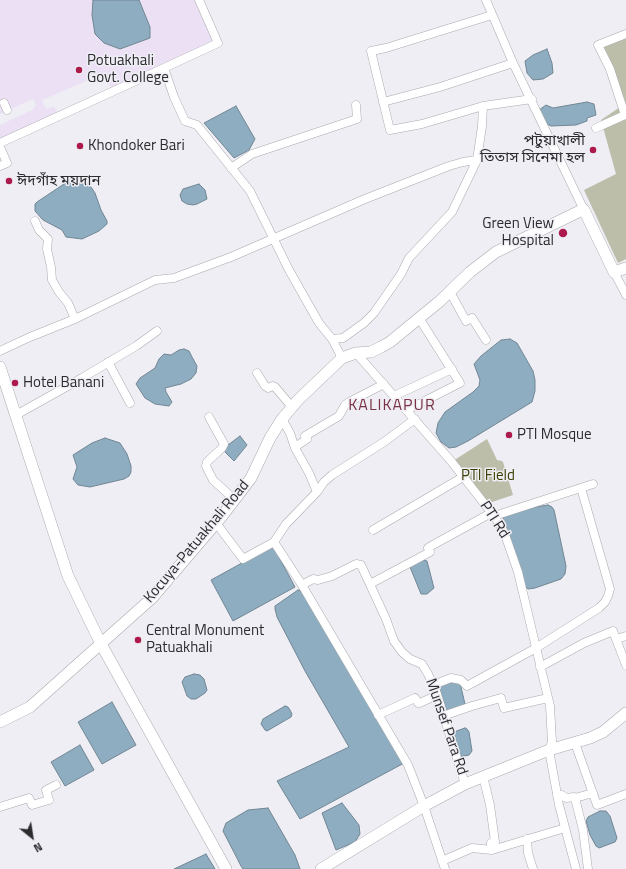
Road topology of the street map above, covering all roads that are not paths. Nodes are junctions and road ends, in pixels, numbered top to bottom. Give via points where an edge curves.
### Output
1 (199, 0) edge
2 (486, 0) edge
3 (492, 15) junction
4 (626, 34) edge
5 (513, 63) junction
6 (164, 68) junction
7 (532, 99) junction
8 (383, 102) junction
9 (356, 105) dead end
10 (482, 106) junction
11 (596, 128) dead end
12 (0, 143) edge
13 (0, 147) edge
14 (477, 160) junction
15 (0, 166) edge
16 (230, 168) junction
17 (584, 210) junction
18 (35, 221) dead end
19 (273, 239) junction
20 (626, 268) edge
21 (614, 272) junction
22 (450, 292) junction
23 (626, 295) edge
24 (419, 318) junction
25 (75, 319) junction
26 (157, 331) dead end
27 (332, 339) junction
28 (486, 340) dead end
29 (0, 351) edge
30 (356, 353) junction
31 (342, 358) junction
32 (108, 362) junction
33 (0, 367) edge
34 (452, 369) junction
35 (257, 373) dead end
36 (384, 384) junction
37 (394, 396) junction
38 (5, 398) edge
39 (130, 403) dead end
40 (292, 407) junction
41 (406, 410) junction
42 (16, 415) junction
43 (209, 417) dead end
44 (282, 419) junction
45 (414, 419) junction
46 (295, 447) junction
47 (463, 477) junction
48 (593, 484) dead end
49 (580, 488) junction
50 (317, 492) junction
51 (235, 500) junction
52 (492, 515) junction
53 (216, 523) junction
54 (373, 530) dead end
55 (274, 542) junction
56 (370, 584) junction
57 (302, 585) junction
58 (626, 636) edge
59 (616, 639) junction
60 (101, 644) junction
61 (536, 648) junction
62 (626, 665) edge
63 (540, 667) junction
64 (433, 685) junction
65 (437, 695) junction
66 (548, 698) junction
67 (626, 712) edge
68 (378, 715) junction
69 (443, 716) junction
70 (0, 722) edge
71 (575, 743) junction
72 (549, 750) junction
73 (483, 776) junction
74 (465, 784) junction
75 (56, 785) dead end
76 (593, 793) junction
77 (626, 794) edge
78 (557, 795) junction
79 (576, 798) junction
80 (424, 806) junction
81 (0, 808) edge
82 (565, 828) junction
83 (527, 839) junction
84 (491, 850) junction
85 (444, 865) edge
86 (226, 869) edge
87 (321, 869) edge
88 (533, 869) edge
89 (576, 869) edge
90 (588, 869) edge

1 - 6 street via 218,43
2 - 3 street
3 - 5 street
3 - 8 street via 371,51
4 - 11 street via 598,45 610,69 624,115
5 - 7 street
5 - 8 street via 440,87
6 - 12 street
6 - 16 street via 185,121 197,125
7 - 10 street
7 - 17 street
8 - 10 street via 390,130 422,124
9 - 16 street via 357,119 252,154
10 - 14 street
13 - 15 street via 7,163
14 - 19 street via 449,166
14 - 27 street via 452,212 409,258 397,281 374,314 343,338
16 - 19 street via 250,191
17 - 21 street
17 - 22 street, Kocuya-Patuakhali Road via 496,252
18 - 25 street via 48,240 52,280 68,303
19 - 25 street via 174,278 155,280
19 - 27 street via 304,298
20 - 21 street
21 - 23 street
22 - 24 street, Kocuya-Patuakhali Road
22 - 28 street via 466,321 472,318
24 - 30 street, Kocuya-Patuakhali Road via 381,347 371,352
24 - 34 street
25 - 29 street
26 - 32 street
27 - 31 street
30 - 31 street, Kocuya-Patuakhali Road
30 - 36 street, PTI Rd
31 - 40 street, Kocuya-Patuakhali Road
32 - 39 street
32 - 42 street
33 - 38 street
34 - 37 street
34 - 41 street via 460,383
35 - 40 street via 265,386 273,386
36 - 37 street, PTI Rd
36 - 46 street via 349,402 339,416 306,436 307,439
37 - 41 street, PTI Rd
38 - 42 street
40 - 44 street, Kocuya-Patuakhali Road
41 - 45 street, PTI Rd
42 - 60 street via 68,576
43 - 51 street via 224,444 206,466 213,480
44 - 46 street
44 - 51 street, Kocuya-Patuakhali Road via 251,478
45 - 47 street, PTI Rd
45 - 50 street via 384,442 332,475
46 - 50 street
47 - 52 street, PTI Rd
47 - 54 street
48 - 49 street
49 - 52 street
49 - 61 street via 610,589 605,602 598,608
50 - 55 street via 286,524
51 - 53 street, Kocuya-Patuakhali Road
52 - 56 street via 431,546 428,548 430,552
52 - 61 street, PTI Rd via 504,532 518,572
53 - 55 street via 243,559
53 - 60 street, Kocuya-Patuakhali Road via 152,598
55 - 57 street
56 - 57 street, Munsef Para Rd via 361,565 356,564 332,576 313,579
56 - 64 street, Munsef Para Rd via 394,642 410,659 422,664
57 - 68 street
58 - 59 street
59 - 62 street
59 - 63 street via 613,631 584,643
60 - 70 street, Kocuya-Patuakhali Road via 30,707
60 - 86 street
61 - 63 street, PTI Rd
61 - 64 street via 467,686 461,680 451,678
63 - 66 street, PTI Rd
64 - 65 street, Munsef Para Rd
65 - 68 street via 420,703 415,698
65 - 69 street, Munsef Para Rd
66 - 69 street via 504,708 501,698
66 - 72 street, PTI Rd via 552,732
67 - 71 street via 603,732
68 - 80 street via 408,765
69 - 74 street, Munsef Para Rd
71 - 72 street
71 - 76 street
72 - 73 street
72 - 78 street, PTI Rd
73 - 74 street
73 - 84 street via 495,842 491,843
74 - 80 street
75 - 81 street via 46,790 49,800 32,806 29,798
76 - 77 street via 597,805
76 - 79 street
78 - 79 street
78 - 82 street, PTI Rd
79 - 90 street
80 - 85 street
80 - 87 street
82 - 83 street
82 - 89 street, PTI Rd
83 - 84 street
83 - 88 street
84 - 85 street via 472,848

